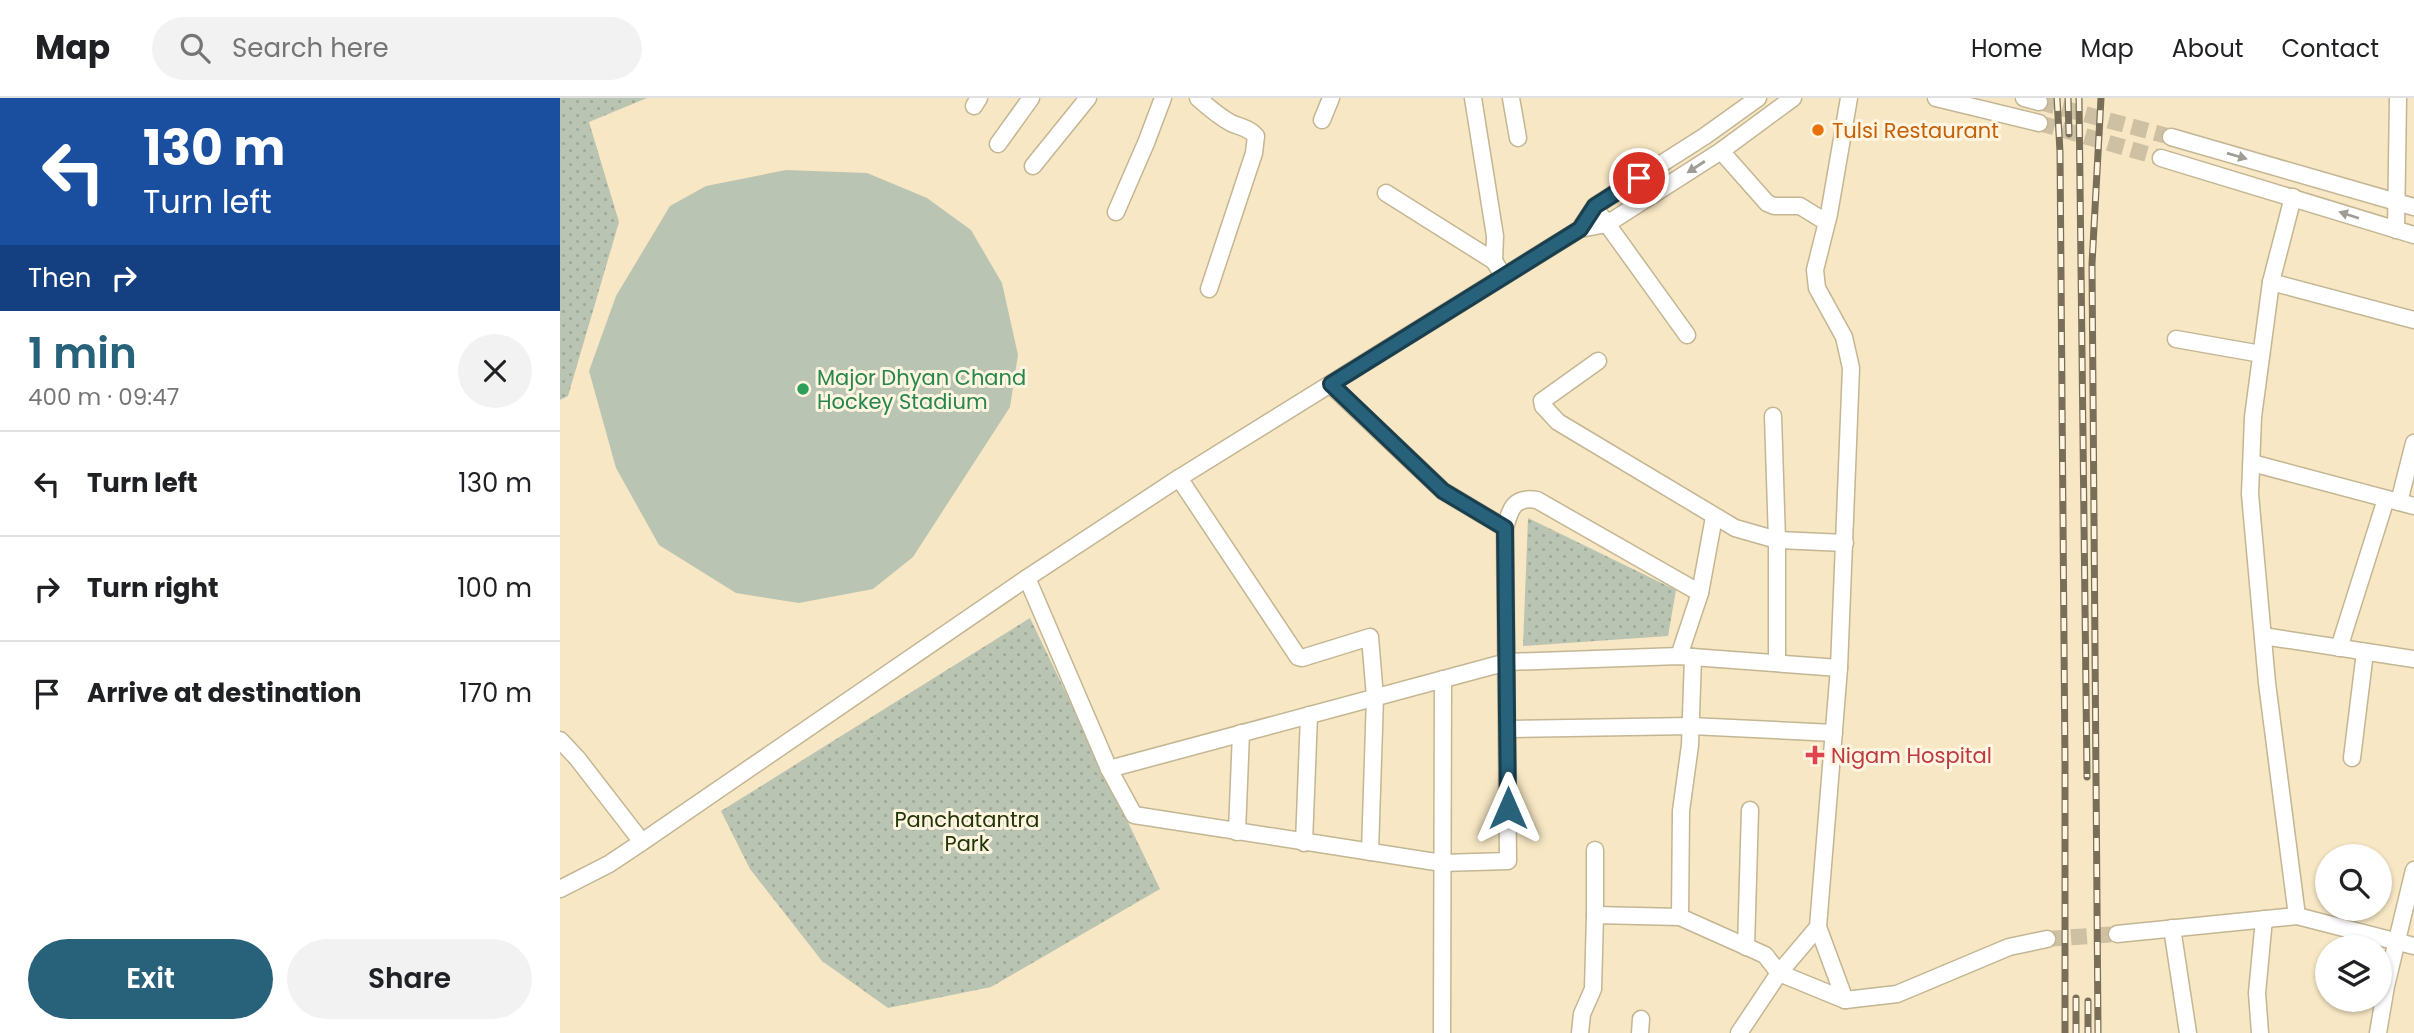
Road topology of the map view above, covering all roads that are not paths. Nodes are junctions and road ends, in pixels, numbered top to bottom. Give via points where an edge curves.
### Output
1 (1031, 98) edge
2 (1088, 98) edge
3 (1163, 98) edge
4 (1198, 98) edge
5 (1331, 98) edge
6 (1473, 98) edge
7 (1511, 98) edge
8 (1758, 98) edge
9 (1793, 98) edge
10 (1849, 98) edge
11 (1936, 98) edge
12 (2398, 98) edge
13 (2397, 119) junction
14 (1322, 120) dead end
15 (2039, 123) tunnel mouth
16 (2414, 124) edge
17 (2171, 137) tunnel mouth
18 (1518, 138) dead end
19 (998, 144) dead end
20 (1721, 151) junction
21 (2161, 158) tunnel mouth
22 (1033, 166) dead end
23 (1386, 193) dead end
24 (2293, 197) junction
25 (2395, 202) junction
26 (1595, 206) junction
27 (2414, 207) edge
28 (1116, 212) dead end
29 (1826, 222) junction
30 (1607, 224) junction
31 (1580, 229) junction
32 (2396, 230) junction
33 (2414, 235) edge
34 (1494, 261) junction
35 (1505, 278) junction
36 (2271, 282) junction
37 (1209, 289) dead end
38 (2414, 320) edge
39 (1687, 335) dead end
40 (2176, 339) dead end
41 (2262, 354) junction
42 (1598, 361) dead end
43 (1331, 384) junction
44 (1773, 416) dead end
45 (2414, 443) edge
46 (2252, 463) junction
47 (1179, 478) junction
48 (2399, 502) edge
49 (1714, 517) junction
50 (1505, 528) junction
51 (1777, 540) junction
52 (1845, 543) junction
53 (1027, 578) junction
54 (1700, 593) junction
55 (2263, 636) junction
56 (2339, 648) junction
57 (2365, 652) junction
58 (1686, 656) junction
59 (2414, 660) edge
60 (1507, 662) junction
61 (1777, 663) junction
62 (1839, 668) junction
63 (1443, 679) junction
64 (1375, 697) junction
65 (1310, 715) junction
66 (1690, 726) junction
67 (1508, 729) junction
68 (1241, 733) junction
69 (1834, 733) junction
70 (560, 740) edge
71 (2352, 758) dead end
72 (1109, 769) junction
73 (1750, 810) dead end
74 (1237, 832) junction
75 (642, 842) junction
76 (1304, 843) junction
77 (1595, 850) dead end
78 (1370, 852) junction
79 (1442, 863) junction
80 (2414, 870) edge
81 (560, 889) edge
82 (1595, 915) junction
83 (2297, 916) junction
84 (1679, 917) junction
85 (2264, 919) junction
86 (1818, 927) junction
87 (2172, 928) junction
88 (2117, 934) tunnel mouth
89 (2047, 939) tunnel mouth
90 (2397, 941) junction
91 (2414, 946) edge
92 (1746, 947) junction
93 (1779, 973) junction
94 (1845, 1000) junction
95 (1442, 1033) edge
96 (1580, 1033) edge
97 (1739, 1033) edge
98 (2188, 1033) edge
99 (2260, 1033) edge
100 (2378, 1033) edge

1 - 19 street
2 - 22 street
3 - 28 street
4 - 37 street via 1256,136
5 - 14 street
6 - 34 street via 1495,236
7 - 18 street
8 - 26 street
9 - 20 street
10 - 29 street
11 - 15 street
12 - 13 street
13 - 16 street
13 - 25 street
17 -> 25 street
20 - 29 street via 1767,203 1800,206
20 -> 30 street
21 - 24 street
23 - 34 street
32 -> 24 street
24 - 36 street
25 - 27 street
25 - 32 street
26 - 30 street
26 - 31 street
29 - 52 street via 1815,278 1844,337 1851,368
30 - 31 street
30 - 39 street
31 - 35 street
32 - 33 street
34 - 35 street
35 - 43 street
36 - 38 street
36 - 41 street
40 - 41 street
41 - 46 street
42 - 49 street via 1543,400 1542,406 1567,429
43 - 47 street
43 - 50 street via 1443,491
44 - 51 street
45 - 48 street
46 - 48 street
46 - 55 street via 2250,494
47 - 53 street
47 - 64 street via 1298,657 1370,637
48 - 56 street
49 - 51 street
49 - 54 street
50 - 54 street via 1518,501 1537,500
50 - 60 street
51 - 52 street
51 - 61 street
52 - 62 street
53 - 72 street
53 - 75 street
54 - 58 street
55 - 56 street
55 - 83 street
56 - 57 street
57 - 59 street
57 - 71 street
58 - 60 street
58 - 61 street
58 - 66 street
60 - 63 street
60 - 67 street
61 - 62 street
62 - 69 street
63 - 64 street
63 - 79 street
64 - 65 street
64 - 78 street
65 - 68 street
65 - 76 street
66 - 67 street
66 - 69 street
66 - 84 street via 1681,811
67 - 79 street via 1508,860
68 - 72 street
68 - 74 street
69 - 86 street
70 - 75 street
72 - 74 street via 1134,815
73 - 92 street
74 - 76 street
75 - 81 street
76 - 78 street
77 - 82 street
78 - 79 street
79 - 95 street
80 - 90 street
82 - 84 street
82 - 96 street via 1593,989
83 - 85 street
83 - 90 street
84 - 92 street
85 - 87 street
85 - 99 street via 2257,993
86 - 93 street
86 - 94 street
87 - 88 street
87 - 98 street
89 - 94 street via 2009,947 1897,995
90 - 91 street
90 - 100 street
92 - 93 street via 1765,955
93 - 94 street
93 - 97 street

